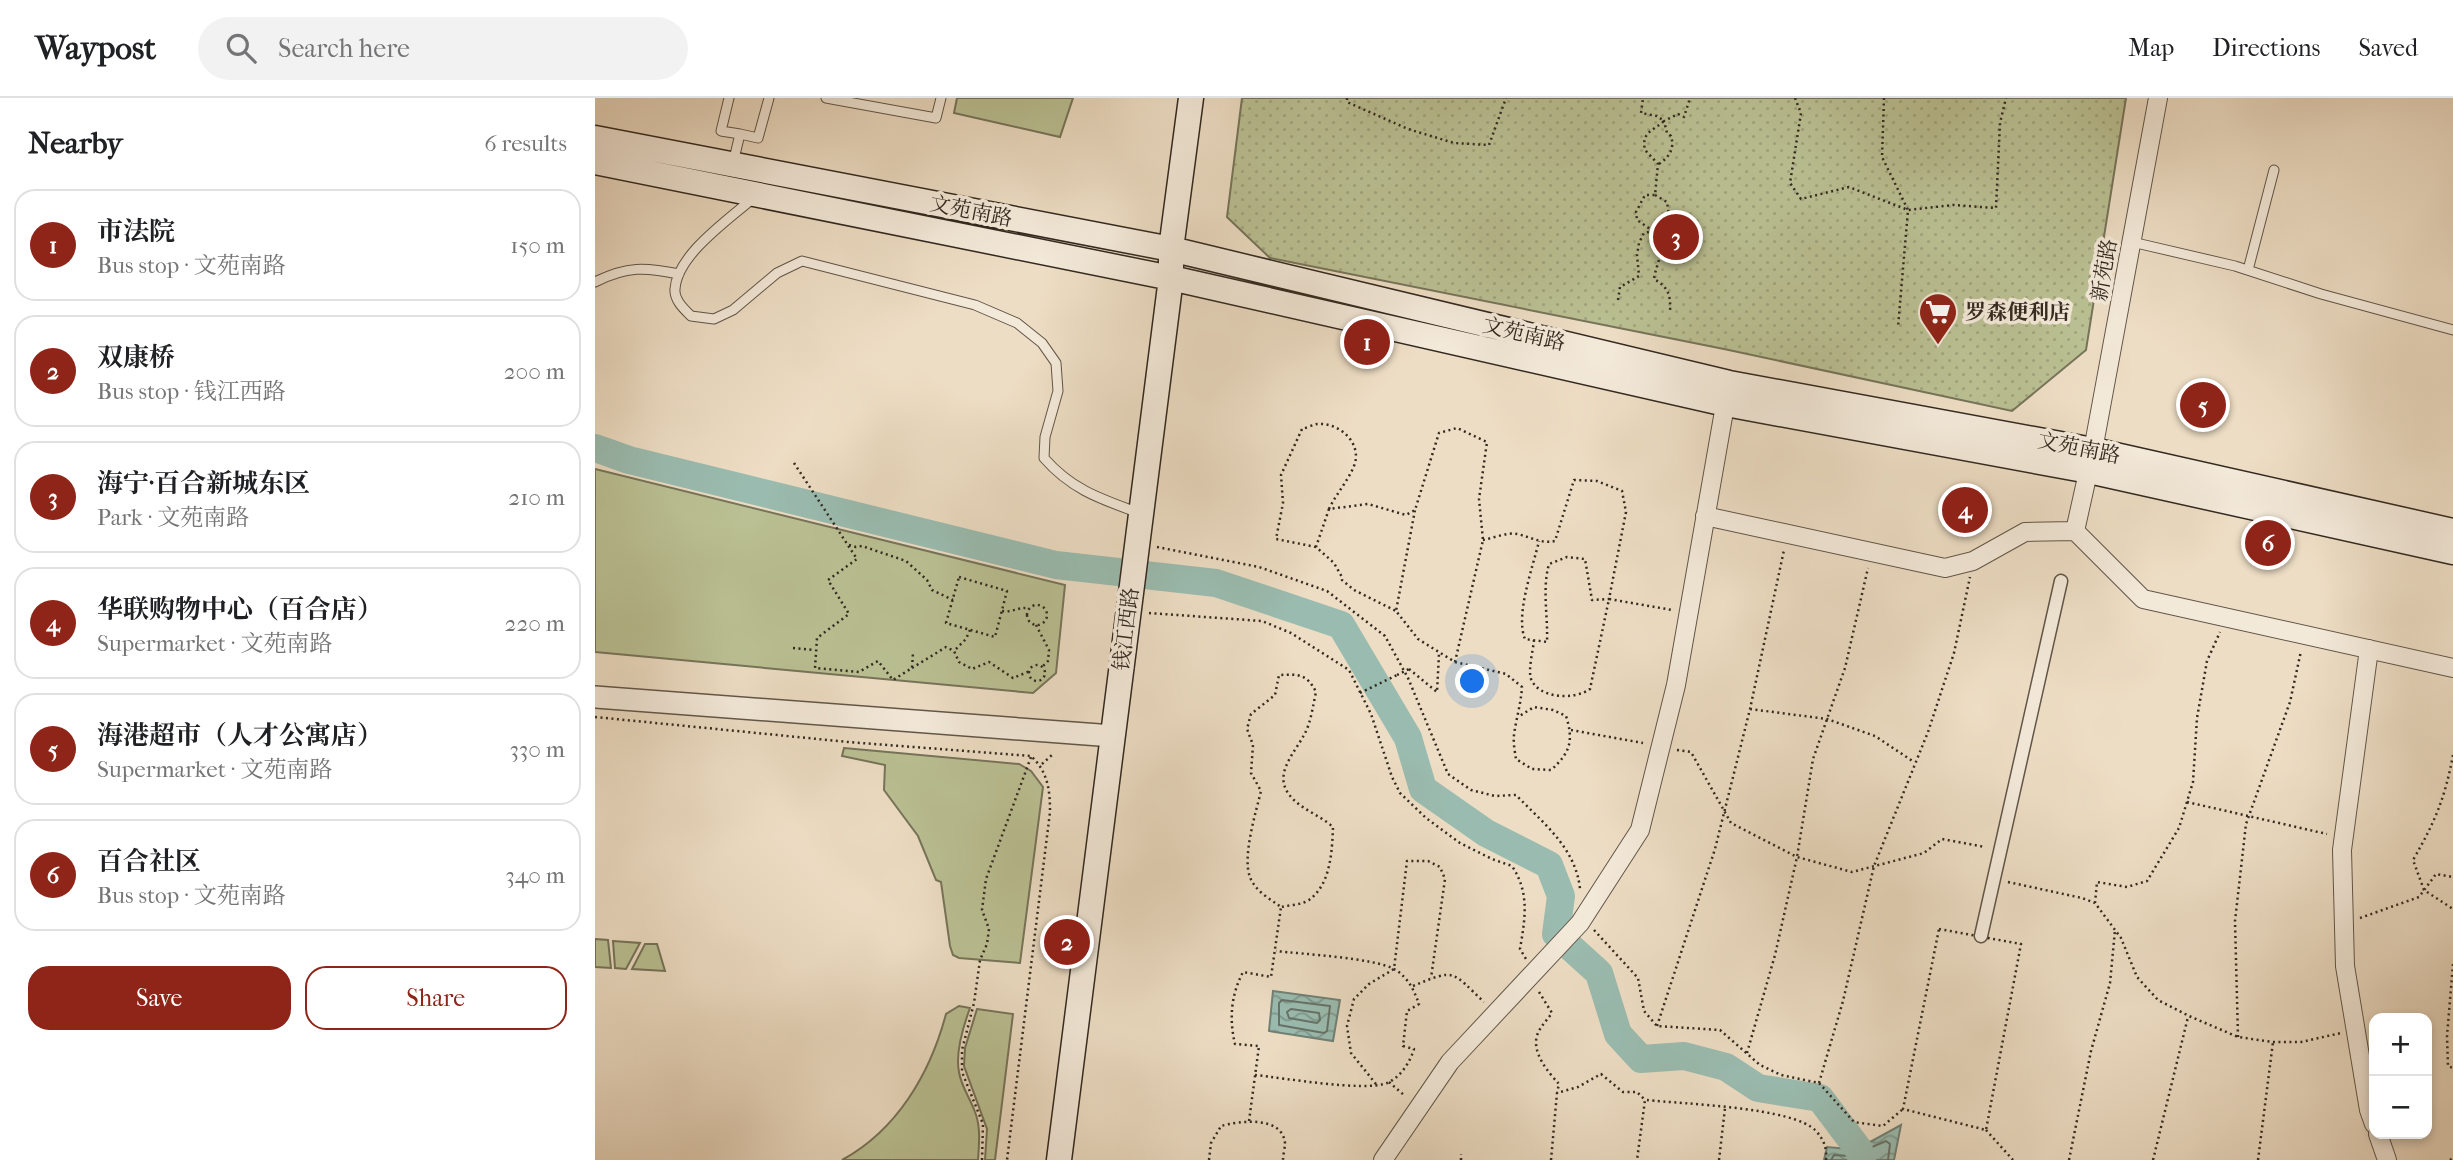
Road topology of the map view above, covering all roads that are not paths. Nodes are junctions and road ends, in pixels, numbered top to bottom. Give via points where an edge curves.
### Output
1 (729, 98) edge
2 (769, 98) edge
3 (826, 98) edge
4 (941, 98) edge
5 (1191, 98) edge
6 (2158, 98) edge
7 (740, 134) junction
8 (595, 138) edge
9 (595, 162) edge
10 (733, 165) junction
11 (2274, 170) dead end
12 (768, 184) junction
13 (2132, 242) junction
14 (1171, 249) junction
15 (2248, 271) junction
16 (679, 274) junction
17 (1171, 278) junction
18 (595, 282) edge
19 (2453, 330) edge
20 (1728, 393) junction
21 (2091, 461) junction
22 (1141, 513) junction
23 (1705, 516) junction
24 (2075, 531) junction
25 (2453, 531) edge
26 (2453, 552) edge
27 (2061, 580) dead end
28 (2369, 649) junction
29 (2453, 668) edge
30 (595, 697) edge
31 (1112, 736) junction
32 (1981, 936) road end
33 (2369, 1110) edge
34 (2380, 1139) edge
35 (1059, 1160) edge
36 (1383, 1160) edge
37 (2387, 1160) edge

1 - 7 lane via 721,131
2 - 7 lane via 758,138
3 - 4 lane via 936,118
5 - 14 main road, 钱江西路
6 - 13 street, 新苑路
7 - 10 lane
8 - 10 main road, 文苑南路
9 - 12 main road, 文苑南路
10 - 12 main road, 文苑南路
11 - 15 lane
12 - 14 main road, 文苑南路
12 - 16 lane via 684,260
12 - 17 main road, 文苑南路
13 - 15 lane
13 - 21 street, 新苑路
14 - 17 main road, 钱江西路
14 - 20 main road, 文苑南路
15 - 19 lane
16 - 18 lane via 623,269
16 - 22 lane via 674,290 691,316 714,319 733,310 777,273 802,261 935,293 1017,323 1042,343 1056,363 1058,391 1044,458 1060,476 1094,497
17 - 20 main road, 文苑南路
17 - 22 main road, 钱江西路
20 - 21 main road, 文苑南路
20 - 23 street
21 - 24 street, 新苑路
21 - 25 main road, 文苑南路
21 - 26 main road, 文苑南路
22 - 31 main road, 钱江西路
23 - 24 street via 1945,568 1973,561 2025,533
23 - 36 street via 1676,685 1640,830 1582,920 1450,1062
24 - 28 street via 2143,599
27 - 32 street
28 - 29 street
28 - 33 street via 2344,838 2345,966
30 - 31 street
31 - 35 main road, 钱江西路
34 - 37 street

